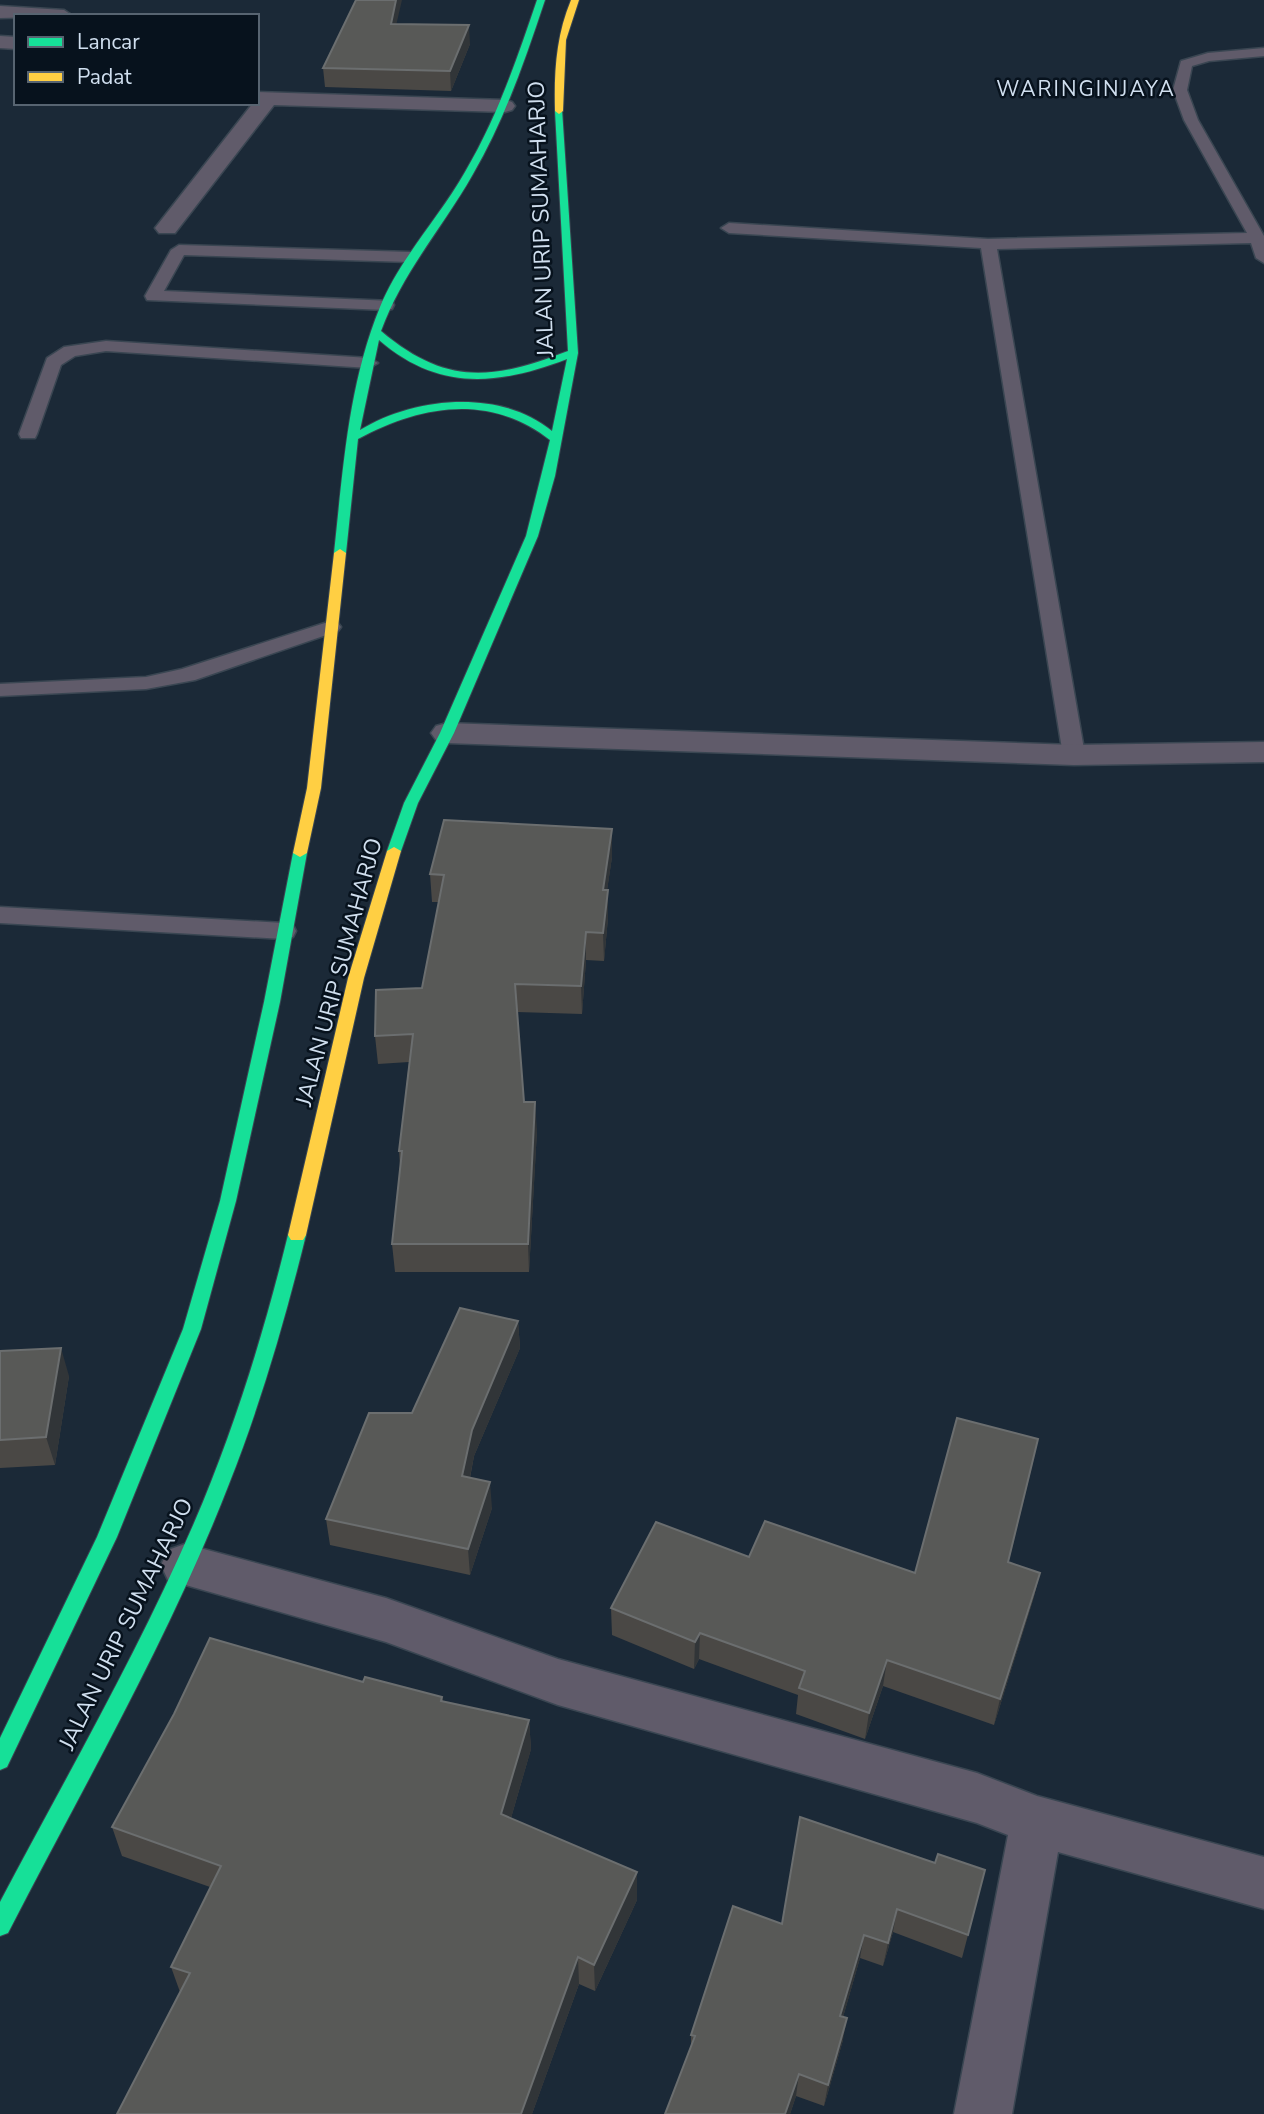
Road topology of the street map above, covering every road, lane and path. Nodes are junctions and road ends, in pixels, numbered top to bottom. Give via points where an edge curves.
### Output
1 (541, 0) edge
2 (575, 0) edge
3 (0, 12) edge
4 (32, 14) edge
5 (1264, 52) edge
6 (262, 98) edge
7 (257, 105) edge
8 (505, 106) junction
9 (167, 228) dead end
10 (729, 228) dead end
11 (1257, 239) junction
12 (988, 244) junction
13 (410, 257) junction
14 (1264, 258) edge
15 (386, 305) junction
16 (376, 332) junction
17 (573, 353) junction
18 (369, 363) junction
19 (28, 434) dead end
20 (355, 437) junction
21 (556, 439) junction
22 (331, 627) junction
23 (0, 690) edge
24 (447, 733) junction
25 (1264, 752) edge
26 (1074, 755) junction
27 (0, 915) edge
28 (284, 931) junction
29 (185, 1565) junction
30 (0, 1760) edge
31 (1037, 1821) junction
32 (1264, 1882) edge
33 (0, 1925) edge
34 (983, 2114) edge

1 - 8 highway, JALAN URIP SUMAHARJO
2 - 17 highway, JALAN URIP SUMAHARJO via 564,23 558,62
3 - 4 street
5 - 11 lane via 1208,57 1186,64 1180,90 1191,120
6 - 8 street
7 - 9 street
8 - 13 highway, JALAN URIP SUMAHARJO via 469,175
10 - 12 lane
11 - 12 lane
11 - 14 lane
12 - 26 lane
13 - 15 highway, JALAN URIP SUMAHARJO
13 - 15 lane via 178,250 153,296
15 - 16 highway, JALAN URIP SUMAHARJO
16 - 17 highway via 390,350 411,364 441,373 514,374 547,366
16 - 18 highway, JALAN URIP SUMAHARJO
17 - 21 highway, JALAN URIP SUMAHARJO
18 - 19 lane via 106,346 71,351 53,362
18 - 20 highway, JALAN URIP SUMAHARJO
20 - 21 highway via 383,420 420,410 461,407 500,411 534,422
20 - 22 highway, JALAN URIP SUMAHARJO
21 - 24 highway, JALAN URIP SUMAHARJO via 532,536
22 - 23 lane via 187,675 146,683
22 - 28 highway, JALAN URIP SUMAHARJO via 314,788
24 - 26 street
24 - 29 highway, JALAN URIP SUMAHARJO via 411,803 385,874 275,1324 237,1438
25 - 26 street
27 - 28 lane
28 - 30 highway, JALAN URIP SUMAHARJO via 270,1016 228,1200 192,1329 107,1537
29 - 31 street via 386,1620 558,1682 977,1798
29 - 33 highway, JALAN URIP SUMAHARJO
31 - 32 street
31 - 34 street

